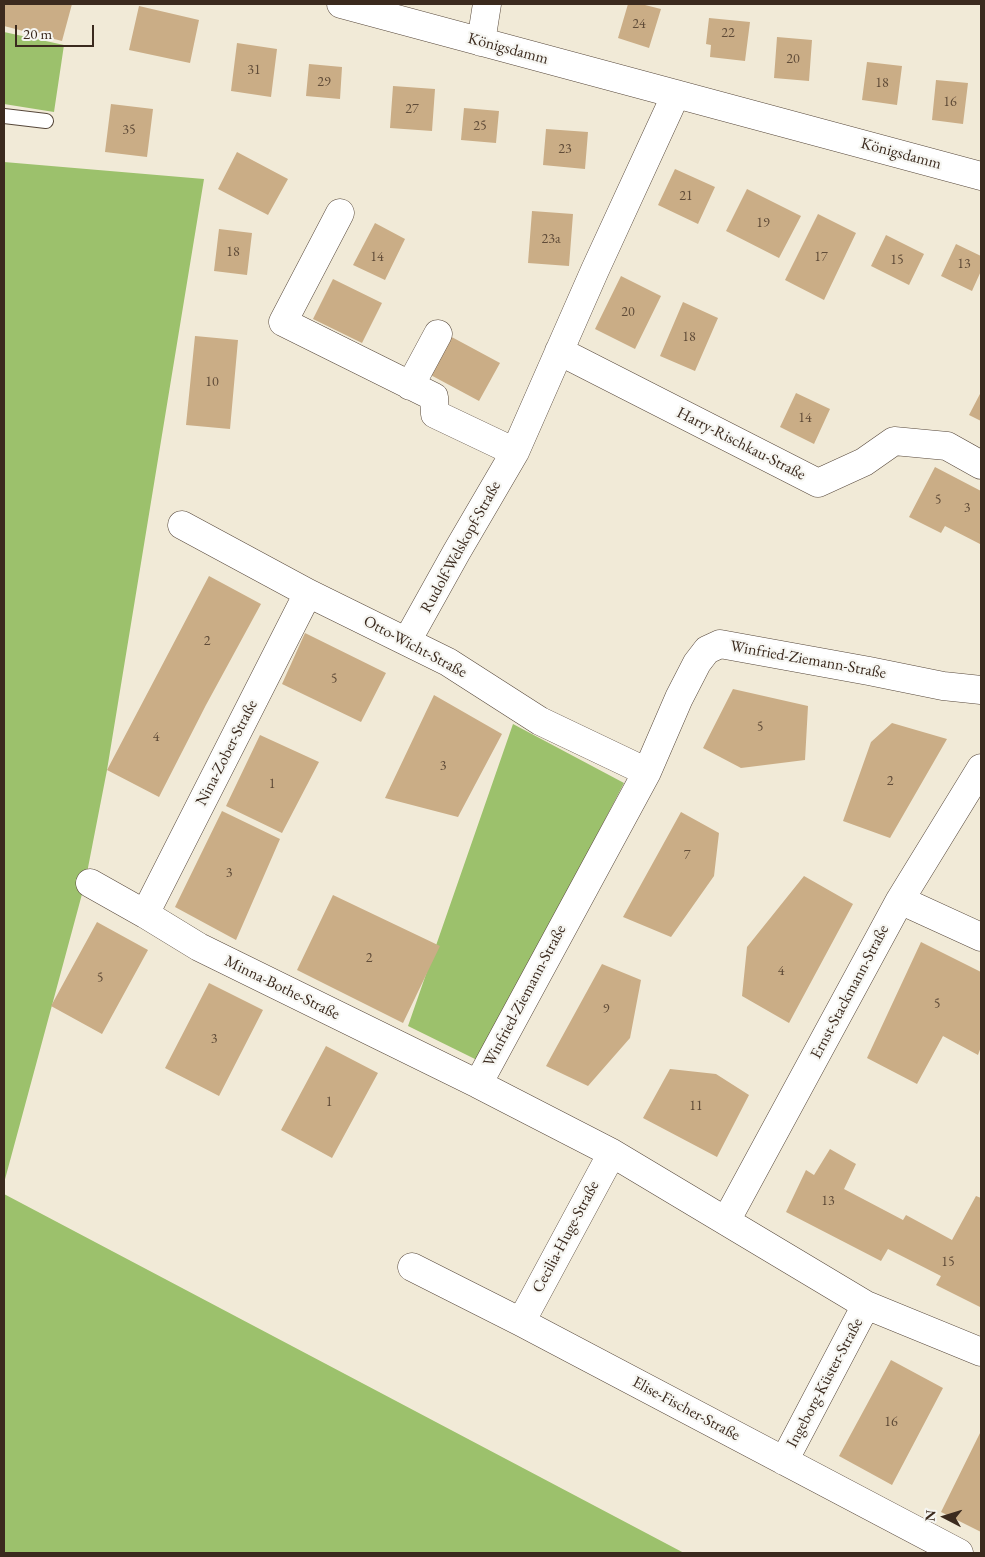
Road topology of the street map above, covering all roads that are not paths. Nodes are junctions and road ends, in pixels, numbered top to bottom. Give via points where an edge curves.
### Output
1 (341, 4) edge
2 (487, 4) edge
3 (481, 42) junction
4 (676, 94) junction
5 (4, 116) edge
6 (46, 121) dead end
7 (981, 176) edge
8 (340, 213) dead end
9 (438, 334) dead end
10 (559, 351) junction
11 (410, 386) junction
12 (515, 452) junction
13 (981, 465) edge
14 (182, 524) dead end
15 (308, 593) junction
16 (407, 641) junction
17 (981, 690) edge
18 (981, 768) edge
19 (646, 772) junction
20 (90, 883) dead end
21 (900, 900) junction
22 (145, 914) junction
23 (981, 938) edge
24 (478, 1084) junction
25 (612, 1153) junction
26 (726, 1221) junction
27 (412, 1267) dead end
28 (866, 1305) junction
29 (521, 1322) junction
30 (981, 1352) edge
31 (784, 1462) junction
32 (959, 1553) edge

1 - 3 street, Königsdamm
2 - 3 street
3 - 4 street, Königsdamm
4 - 7 street, Königsdamm
4 - 10 street, Rudolf-Welskopf-Straße
5 - 6 lane
8 - 11 street via 283,322
9 - 11 street
10 - 12 street, Rudolf-Welskopf-Straße
10 - 13 street, Harry-Rischkau-Straße via 818,483 864,462 894,441 947,446
11 - 12 street via 434,397 435,414
12 - 16 street, Rudolf-Welskopf-Straße
14 - 15 street, Otto-Wicht-Straße
15 - 16 street, Otto-Wicht-Straße
15 - 22 street, Nina-Zober-Straße
16 - 19 street, Otto-Wicht-Straße via 463,671 540,721
17 - 19 street, Winfried-Ziemann-Straße via 943,686 720,644 707,650 698,663 678,698
18 - 21 street, Ernst-Stackmann-Straße
19 - 24 street, Winfried-Ziemann-Straße
20 - 22 street, Minna-Bothe-Straße
21 - 23 street
21 - 26 street, Ernst-Stackmann-Straße
22 - 24 street, Minna-Bothe-Straße via 199,947
24 - 25 street, Winfried-Ziemann-Straße
25 - 26 street, Winfried-Ziemann-Straße
25 - 29 street, Cecilia-Huge-Straße
26 - 28 street, Winfried-Ziemann-Straße
27 - 29 street, Elise-Fischer-Straße
28 - 30 street, Winfried-Ziemann-Straße
28 - 31 street, Ingeborg-Küster-Straße
29 - 31 street, Elise-Fischer-Straße
31 - 32 street, Elise-Fischer-Straße

